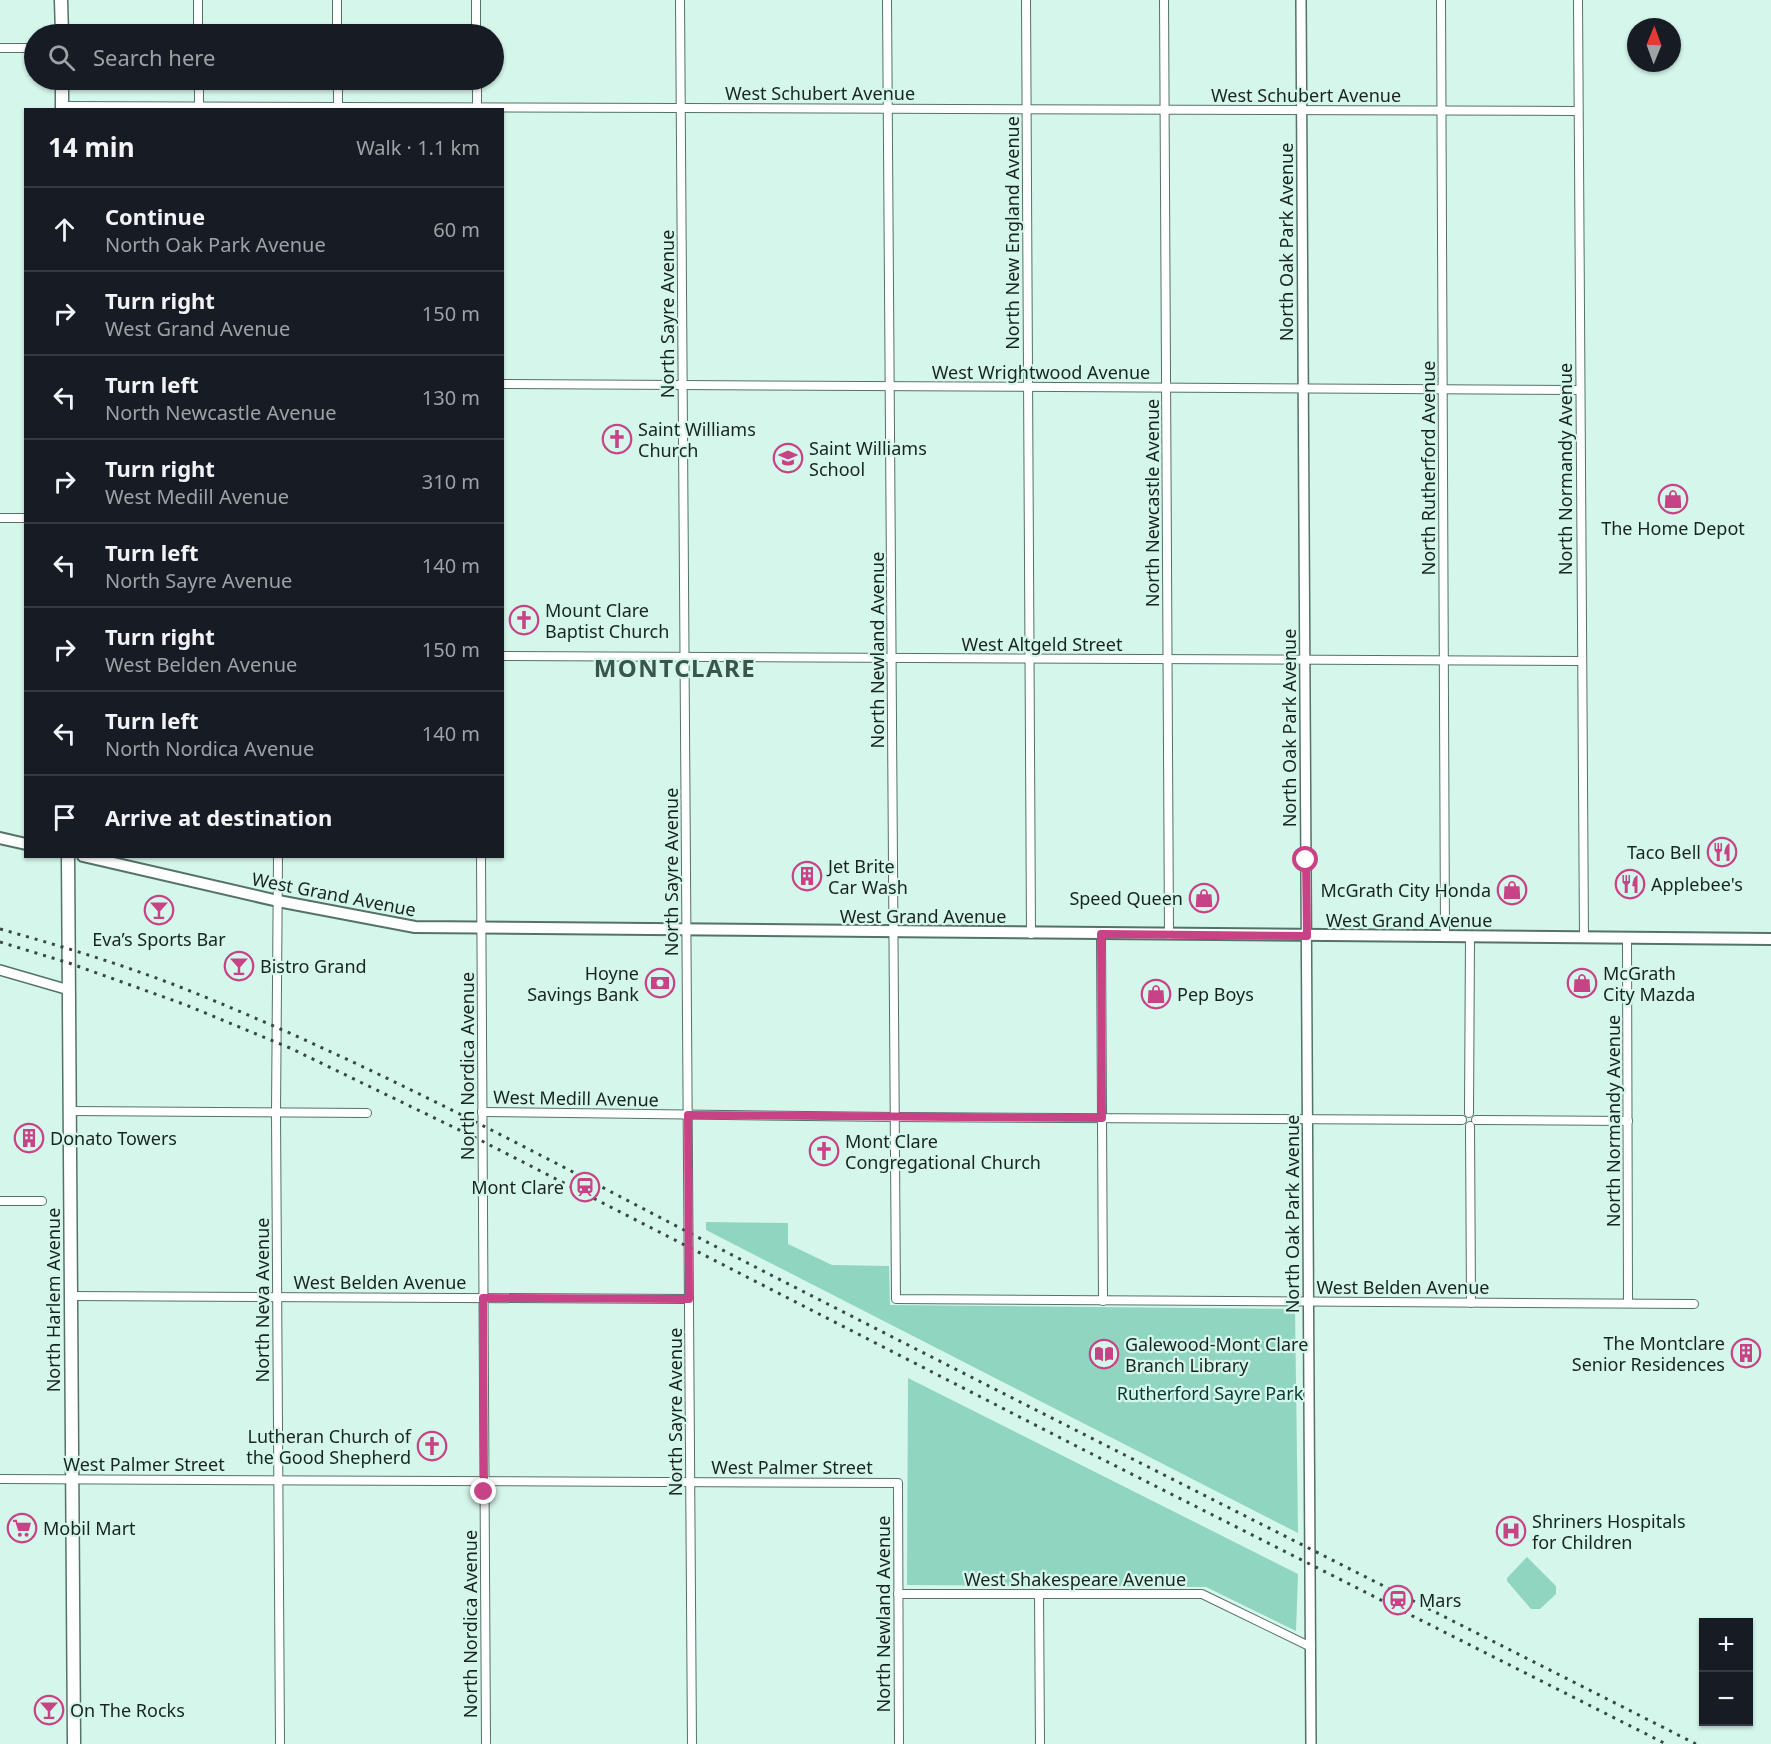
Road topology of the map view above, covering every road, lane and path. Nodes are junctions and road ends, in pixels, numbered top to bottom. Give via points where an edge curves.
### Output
1 (61, 0) edge
2 (198, 0) edge
3 (337, 0) edge
4 (476, 0) edge
5 (680, 0) edge
6 (887, 0) edge
7 (1026, 0) edge
8 (1164, 0) edge
9 (1301, 0) edge
10 (1440, 0) edge
11 (1578, 0) edge
12 (62, 24) edge
13 (198, 24) edge
14 (338, 24) edge
15 (476, 24) edge
16 (0, 48) edge
17 (24, 48) edge
18 (62, 90) edge
19 (199, 90) edge
20 (338, 90) edge
21 (477, 90) edge
22 (62, 108) edge
23 (199, 108) edge
24 (338, 108) edge
25 (477, 108) edge
26 (681, 108) junction
27 (888, 109) junction
28 (1026, 109) junction
29 (1164, 110) junction
30 (1302, 110) junction
31 (1441, 110) junction
32 (1578, 111) junction
33 (504, 384) edge
34 (683, 385) junction
35 (890, 386) junction
36 (1028, 387) junction
37 (1166, 387) junction
38 (1304, 388) junction
39 (1443, 389) junction
40 (1579, 390) junction
41 (0, 518) edge
42 (24, 518) edge
43 (504, 656) edge
44 (685, 657) junction
45 (892, 658) junction
46 (1030, 659) junction
47 (1167, 659) junction
48 (1305, 660) junction
49 (1444, 661) junction
50 (1580, 661) junction
51 (0, 838) edge
52 (24, 844) edge
53 (68, 858) edge
54 (91, 858) edge
55 (278, 858) edge
56 (481, 858) edge
57 (278, 901) junction
58 (481, 929) junction
59 (686, 931) junction
60 (894, 933) junction
61 (1031, 934) junction
62 (1101, 934) junction
63 (1169, 935) junction
64 (1307, 936) junction
65 (1445, 937) junction
66 (1470, 937) junction
67 (1584, 938) junction
68 (1627, 938) junction
69 (1771, 939) edge
70 (0, 970) edge
71 (69, 990) junction
72 (70, 1112) junction
73 (482, 1112) junction
74 (276, 1113) junction
75 (367, 1113) dead end
76 (1469, 1113) junction
77 (688, 1115) junction
78 (895, 1117) junction
79 (1102, 1118) junction
80 (1308, 1120) junction
81 (1462, 1120) junction
82 (1628, 1120) junction
83 (1473, 1123) junction
84 (0, 1201) edge
85 (42, 1201) dead end
86 (71, 1296) junction
87 (277, 1296) junction
88 (483, 1298) junction
89 (689, 1299) junction
90 (896, 1299) joint
91 (1103, 1301) junction
92 (1309, 1301) junction
93 (1471, 1303) junction
94 (1628, 1303) junction
95 (1694, 1304) dead end
96 (72, 1478) junction
97 (2, 1479) dead end
98 (278, 1479) junction
99 (484, 1481) junction
100 (690, 1482) junction
101 (897, 1483) joint
102 (898, 1594) junction
103 (1039, 1594) junction
104 (1311, 1647) junction
105 (74, 1744) edge
106 (280, 1744) edge
107 (486, 1744) edge
108 (692, 1744) edge
109 (899, 1744) edge
110 (1040, 1744) edge
111 (1311, 1744) edge

1 - 12 main road
2 - 13 street
3 - 14 street
4 - 15 street
5 - 26 street, North Sayre Avenue
6 - 27 street, North Newland Avenue
7 - 28 street, North New England Avenue
8 - 29 street, North Newcastle Avenue
9 - 30 street, North Oak Park Avenue
10 - 31 street, North Rutherford Avenue
11 - 32 street, North Normandy Avenue
16 - 17 street
18 - 22 main road
19 - 23 street
20 - 24 street
21 - 25 street
22 - 23 street, West Schubert Avenue
23 - 24 street, West Schubert Avenue
24 - 25 street, West Schubert Avenue
25 - 26 street, West Schubert Avenue
26 - 27 street, West Schubert Avenue
26 - 34 street, North Sayre Avenue
27 - 28 street, West Schubert Avenue
27 - 35 street, North Newland Avenue
28 - 29 street, West Schubert Avenue
28 - 36 street, North New England Avenue
29 - 30 street, West Schubert Avenue
29 - 37 street, North Newcastle Avenue
30 - 31 street, West Schubert Avenue
30 - 38 street, North Oak Park Avenue
31 - 32 street, West Schubert Avenue
31 - 39 street, North Rutherford Avenue
32 - 40 street, North Normandy Avenue
33 - 34 street, West Wrightwood Avenue
34 - 35 street, West Wrightwood Avenue
34 - 44 street, North Sayre Avenue
35 - 36 street, West Wrightwood Avenue
35 - 45 street, North Newland Avenue
36 - 37 street, West Wrightwood Avenue
36 - 46 street, North New England Avenue
37 - 38 street, West Wrightwood Avenue
37 - 47 street, North Newcastle Avenue
38 - 39 street, West Wrightwood Avenue
38 - 48 street, North Oak Park Avenue
39 - 40 street, West Wrightwood Avenue
39 - 49 street, North Rutherford Avenue
40 - 50 street, North Normandy Avenue
41 - 42 street
43 - 44 street, West Altgeld Street
44 - 45 street, West Altgeld Street
44 - 59 street, North Sayre Avenue
45 - 46 street, West Altgeld Street
45 - 60 street, North Newland Avenue
46 - 47 street, West Altgeld Street
46 - 61 street, North New England Avenue
47 - 48 street, West Altgeld Street
47 - 63 street, North Newcastle Avenue
48 - 49 street, West Altgeld Street
48 - 64 street, North Oak Park Avenue
49 - 50 street, West Altgeld Street
49 - 65 street, North Rutherford Avenue
50 - 67 street, North Normandy Avenue
51 - 52 main road
53 - 71 main road, North Harlem Avenue
54 - 57 main road, West Grand Avenue
55 - 57 street, North Neva Avenue
56 - 58 street, North Nordica Avenue
57 - 58 main road, West Grand Avenue via 415,927
57 - 74 street, North Neva Avenue
58 - 59 main road, West Grand Avenue
58 - 73 street, North Nordica Avenue
59 - 60 main road, West Grand Avenue
59 - 77 street, North Sayre Avenue
60 - 61 main road, West Grand Avenue
60 - 78 street, North Newland Avenue
61 - 62 main road, West Grand Avenue
62 - 63 main road, West Grand Avenue
62 - 79 street
63 - 64 main road, West Grand Avenue
64 - 65 main road, West Grand Avenue
64 - 80 street, North Oak Park Avenue
65 - 66 main road, West Grand Avenue
66 - 67 main road, West Grand Avenue
66 - 76 street
67 - 68 main road, West Grand Avenue
68 - 69 main road, West Grand Avenue
68 - 82 street, North Normandy Avenue
70 - 71 street
71 - 72 main road, North Harlem Avenue
72 - 74 street
72 - 86 main road, North Harlem Avenue
73 - 77 street, West Medill Avenue
73 - 88 street, North Nordica Avenue
74 - 75 street
74 - 87 street, North Neva Avenue
76 - 81 street
76 - 83 street via 1474,1116
77 - 78 street, West Medill Avenue
77 - 89 street, North Sayre Avenue
78 - 79 street, West Medill Avenue
78 - 90 street, North Newland Avenue
79 - 80 street, West Medill Avenue
79 - 91 street
80 - 81 street, West Medill Avenue
80 - 92 street, North Oak Park Avenue
81 - 83 street via 1466,1125
82 - 83 street
82 - 94 street, North Normandy Avenue
83 - 93 street
84 - 85 street
86 - 87 street, West Belden Avenue
86 - 96 main road, North Harlem Avenue
87 - 88 street, West Belden Avenue
87 - 98 street, North Neva Avenue
88 - 89 street, West Belden Avenue
88 - 99 street, North Nordica Avenue
89 - 100 street, North Sayre Avenue
90 - 91 street, West Belden Avenue
91 - 92 street, West Belden Avenue
92 - 93 street, West Belden Avenue
92 - 104 street, North Oak Park Avenue
93 - 94 street, West Belden Avenue
94 - 95 street, West Belden Avenue
96 - 97 street, West Palmer Street
96 - 98 street, West Palmer Street
96 - 105 main road, North Harlem Avenue
98 - 99 street, West Palmer Street
98 - 106 street, North Neva Avenue
99 - 100 street, West Palmer Street
99 - 107 street, North Nordica Avenue
100 - 101 street, West Palmer Street
100 - 108 street, North Sayre Avenue
101 - 102 street, North Newland Avenue
102 - 103 street, West Shakespeare Avenue
102 - 109 street, North Newland Avenue
103 - 104 street, West Shakespeare Avenue via 1202,1594
103 - 110 street
104 - 111 street, North Oak Park Avenue

